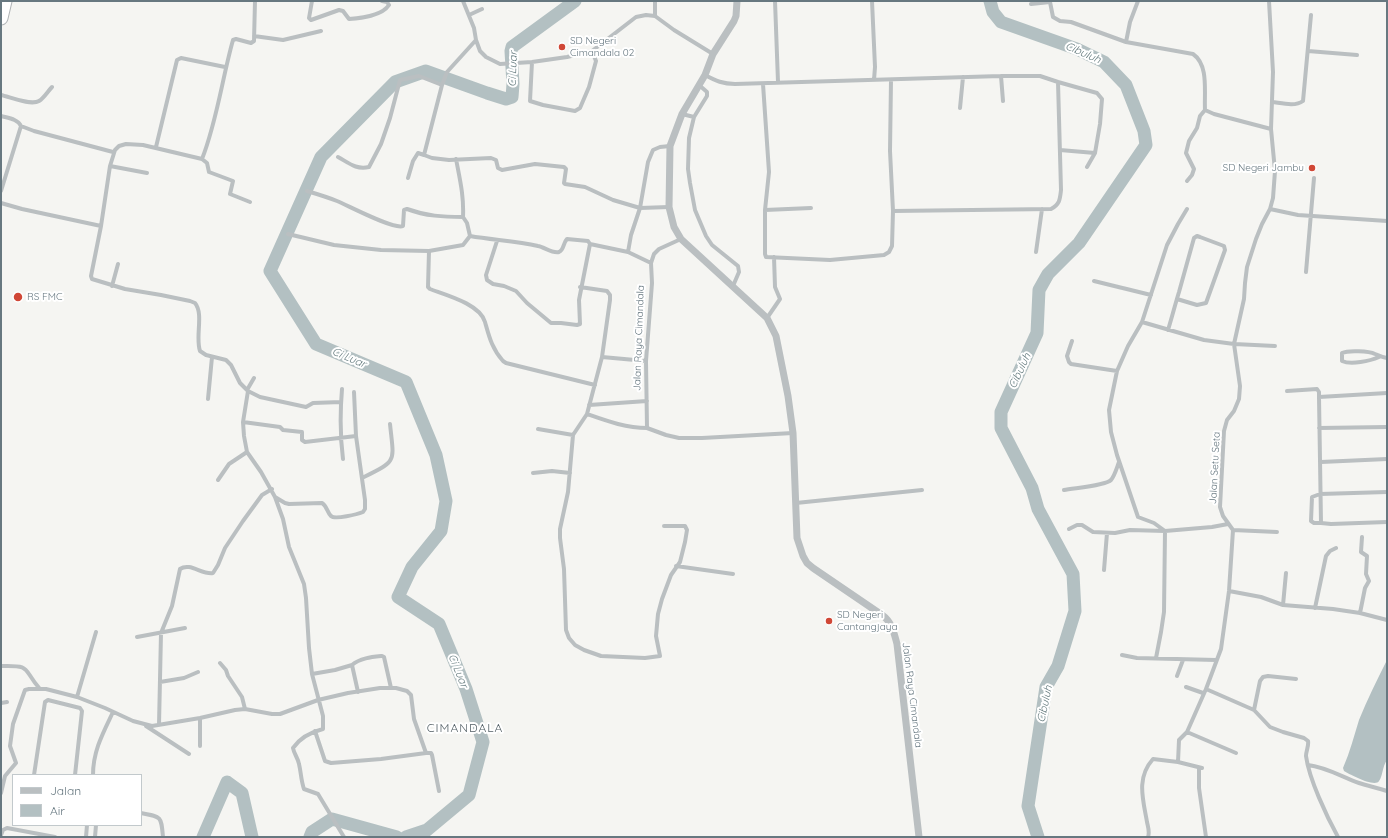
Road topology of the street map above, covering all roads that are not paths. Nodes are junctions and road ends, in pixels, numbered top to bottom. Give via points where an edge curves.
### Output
1 (5, 1) edge
2 (255, 1) edge
3 (312, 1) edge
4 (382, 1) edge
5 (463, 1) edge
6 (655, 1) edge
7 (737, 1) edge
8 (775, 1) edge
9 (872, 1) edge
10 (1050, 1) edge
11 (1138, 1) edge
12 (1269, 1) edge
13 (1031, 4) dead end
14 (482, 9) dead end
15 (469, 15) junction
16 (1311, 15) dead end
17 (655, 16) junction
18 (1, 18) edge
19 (321, 31) dead end
20 (254, 36) junction
21 (476, 40) junction
22 (1126, 42) junction
23 (592, 51) junction
24 (1308, 51) junction
25 (713, 54) junction
26 (1357, 55) dead end
27 (532, 62) junction
28 (225, 67) junction
29 (705, 75) junction
30 (1001, 76) junction
31 (963, 77) junction
32 (874, 80) junction
33 (891, 80) junction
34 (778, 82) junction
35 (1058, 82) junction
36 (442, 84) junction
37 (763, 84) junction
38 (699, 85) junction
39 (52, 87) dead end
40 (1, 95) edge
41 (1003, 101) dead end
42 (1272, 102) junction
43 (960, 108) dead end
44 (1205, 110) junction
45 (682, 114) junction
46 (1, 116) edge
47 (694, 117) junction
48 (21, 126) junction
49 (1271, 129) junction
50 (670, 146) junction
51 (156, 147) junction
52 (1060, 150) junction
53 (114, 152) junction
54 (1094, 153) junction
55 (424, 155) junction
56 (338, 157) dead end
57 (202, 159) junction
58 (456, 159) junction
59 (110, 166) junction
60 (1088, 167) dead end
61 (147, 173) dead end
62 (408, 178) dead end
63 (1314, 178) dead end
64 (1187, 181) dead end
65 (1, 191) edge
66 (307, 191) dead end
67 (250, 202) dead end
68 (1, 203) edge
69 (669, 207) junction
70 (640, 208) junction
71 (811, 208) dead end
72 (1042, 208) junction
73 (1270, 208) junction
74 (1187, 209) dead end
75 (765, 210) junction
76 (893, 211) junction
77 (1310, 215) junction
78 (463, 217) junction
79 (1387, 221) edge
80 (101, 226) junction
81 (288, 234) dead end
82 (470, 236) junction
83 (681, 238) junction
84 (497, 241) junction
85 (590, 244) junction
86 (429, 251) junction
87 (628, 252) junction
88 (1036, 252) dead end
89 (774, 258) junction
90 (651, 263) junction
91 (118, 264) dead end
92 (1306, 272) dead end
93 (1094, 281) dead end
94 (112, 286) junction
95 (733, 286) junction
96 (580, 287) junction
97 (1151, 295) junction
98 (1177, 298) junction
99 (767, 318) junction
100 (1142, 322) junction
101 (1168, 330) junction
102 (1072, 341) dead end
103 (1234, 344) junction
104 (1275, 346) dead end
105 (212, 357) junction
106 (602, 357) junction
107 (1379, 357) junction
108 (1387, 358) edge
109 (646, 361) junction
110 (1117, 371) junction
111 (254, 378) dead end
112 (595, 385) junction
113 (342, 390) dead end
114 (1287, 390) dead end
115 (247, 391) junction
116 (354, 392) dead end
117 (1387, 393) edge
118 (1319, 397) junction
119 (208, 399) dead end
120 (647, 401) junction
121 (341, 402) junction
122 (589, 405) junction
123 (587, 414) junction
124 (244, 422) junction
125 (390, 424) dead end
126 (1387, 427) edge
127 (647, 428) junction
128 (1319, 428) junction
129 (538, 429) dead end
130 (793, 433) junction
131 (573, 435) junction
132 (356, 436) junction
133 (340, 438) junction
134 (247, 452) junction
135 (343, 459) dead end
136 (1387, 459) edge
137 (1119, 462) junction
138 (1321, 462) junction
139 (533, 473) dead end
140 (570, 473) junction
141 (362, 478) junction
142 (218, 480) dead end
143 (272, 489) junction
144 (922, 490) dead end
145 (1064, 490) dead end
146 (1387, 492) edge
147 (1320, 494) junction
148 (275, 496) junction
149 (795, 503) junction
150 (1387, 522) edge
151 (1321, 523) junction
152 (1228, 524) junction
153 (664, 526) dead end
154 (1069, 529) dead end
155 (1233, 530) junction
156 (1164, 531) junction
157 (1277, 532) dead end
158 (1107, 533) junction
159 (1362, 537) dead end
160 (1336, 548) dead end
161 (676, 566) junction
162 (1104, 570) dead end
163 (1286, 573) dead end
164 (733, 574) dead end
165 (1229, 591) junction
166 (1283, 605) junction
167 (1315, 608) junction
168 (1360, 613) junction
169 (1387, 620) edge
170 (185, 628) dead end
171 (96, 632) dead end
172 (161, 633) junction
173 (137, 637) dead end
174 (1122, 655) dead end
175 (1156, 658) junction
176 (1183, 660) junction
177 (1216, 660) junction
178 (220, 663) dead end
179 (352, 664) junction
180 (1, 666) edge
181 (198, 672) dead end
182 (312, 674) junction
183 (1177, 676) dead end
184 (1296, 680) dead end
185 (160, 682) junction
186 (1186, 687) dead end
187 (391, 688) junction
188 (40, 689) junction
189 (1205, 691) junction
190 (358, 692) junction
191 (77, 697) junction
192 (318, 700) junction
193 (7, 702) dead end
194 (1, 703) edge
195 (245, 710) junction
196 (1254, 710) junction
197 (113, 712) junction
198 (200, 718) junction
199 (143, 724) junction
200 (159, 726) junction
201 (315, 731) junction
202 (1187, 732) junction
203 (200, 746) dead end
204 (426, 753) junction
205 (1236, 753) dead end
206 (189, 754) dead end
207 (1178, 762) junction
208 (1308, 765) junction
209 (34, 774) edge
210 (75, 774) edge
211 (93, 774) edge
212 (439, 791) dead end
213 (1387, 791) edge
214 (1, 793) edge
215 (142, 813) edge
216 (87, 826) edge
217 (96, 826) edge
218 (1, 835) edge
219 (55, 837) edge
220 (86, 837) edge
221 (94, 837) edge
222 (163, 837) edge
223 (344, 837) edge
224 (919, 837) edge
225 (1148, 837) edge
226 (1206, 837) edge
227 (1338, 837) edge

1 - 18 highway
2 - 20 street
3 - 4 street via 310,20 339,10 349,19 376,14 384,11 389,5 388,2
5 - 15 street
6 - 17 street
7 - 25 street, Jalan Raya Cimandala via 734,21
8 - 34 street
9 - 32 street
10 - 13 street
10 - 22 street via 1053,17
11 - 22 street
12 - 42 street, Jalan Setu Seta
14 - 15 street
15 - 21 street
16 - 24 street
17 - 23 street via 636,17
17 - 25 street
19 - 20 street via 283,40
20 - 28 street via 251,43 233,40
21 - 27 street via 482,54 500,64
21 - 36 street via 447,72
22 - 44 street via 1198,57 1204,69
23 - 27 street
23 - 27 street via 596,64 580,108 575,111 530,101
24 - 26 street
24 - 42 street via 1303,101 1292,104
25 - 29 street, Jalan Raya Cimandala
28 - 51 street via 181,58 177,60
28 - 57 street via 217,108
29 - 37 street via 726,84
29 - 38 street, Jalan Raya Cimandala
30 - 31 street
30 - 35 street via 1040,76
30 - 41 street
31 - 33 street
31 - 43 street
32 - 33 street
32 - 34 street
33 - 76 street via 890,151
34 - 37 street
35 - 52 street
35 - 54 street via 1097,93 1102,99
36 - 55 street
36 - 56 street via 419,76 400,80 381,144 369,167 353,166
37 - 75 street via 769,172
38 - 45 street, Jalan Raya Cimandala
38 - 47 street via 707,92 707,96
39 - 40 street via 34,103
42 - 49 street, Jalan Setu Seta
44 - 49 street
44 - 64 street via 1189,141 1186,153 1194,169
45 - 47 street
45 - 50 street, Jalan Raya Cimandala
46 - 48 street via 17,121
47 - 95 street via 689,138 688,169 695,210 712,245 738,266
48 - 53 street
48 - 65 street
49 - 73 street, Jalan Setu Seta via 1275,172
50 - 69 street, Jalan Raya Cimandala
50 - 70 street via 653,150 648,162
51 - 53 street via 126,144 119,146
51 - 57 street
52 - 54 street
52 - 72 street via 1060,202 1052,209
53 - 59 street
54 - 60 street
55 - 58 street via 439,159
55 - 62 street via 418,153 412,161
57 - 67 street via 207,163 208,171 233,181 230,194
58 - 70 street via 491,158 496,160 498,168 502,170 535,164 564,167 565,184 585,187 613,200
58 - 78 street via 464,198
59 - 61 street
59 - 80 street
63 - 77 street
66 - 78 street via 331,198 401,227 404,226 406,209 442,217
68 - 80 street
69 - 70 street
69 - 83 street, Jalan Raya Cimandala via 674,227
70 - 87 street
71 - 75 street
72 - 76 street
72 - 88 street
73 - 77 street via 1298,215
73 - 103 street, Jalan Setu Seta via 1247,267 1244,299
74 - 97 street via 1168,245
75 - 89 street via 765,254 766,257
76 - 89 street via 892,246 884,255 830,260
77 - 79 street
77 - 92 street
78 - 82 street
80 - 94 street via 91,276
81 - 86 street via 334,246
82 - 84 street
82 - 86 street via 463,244
83 - 90 street via 659,249
83 - 95 street, Jalan Raya Cimandala
84 - 85 street via 540,246 555,253 563,249 567,239 588,241
84 - 96 street via 486,275 487,280 516,291 551,323 580,324
85 - 87 street
85 - 96 street
86 - 112 street via 428,287 452,296 482,316 490,343 503,361
87 - 90 street
89 - 99 street via 775,287 780,299
90 - 109 street, Jalan Raya Cimandala via 652,283
91 - 94 street
93 - 97 street
94 - 105 street via 195,303 198,312 198,347 203,354
95 - 99 street, Jalan Raya Cimandala
96 - 106 street via 607,290 610,294
97 - 100 street
98 - 98 street via 1194,238 1197,236 1224,246 1225,250 1206,303 1197,305
98 - 101 street
99 - 130 street, Jalan Raya Cimandala via 778,343
100 - 101 street
100 - 110 street
101 - 103 street via 1204,340
102 - 110 street via 1067,356 1069,362
103 - 104 street
103 - 152 street, Jalan Setu Seta via 1240,386 1238,403 1227,420 1224,431 1222,468 1221,512
105 - 115 street via 226,360
105 - 119 street
106 - 109 street
106 - 112 street
107 - 107 street via 1375,353 1342,353 1342,361 1346,363
107 - 108 street
109 - 120 street, Jalan Raya Cimandala
110 - 137 street via 1109,410
111 - 115 street
112 - 122 street
113 - 121 street
114 - 118 street via 1316,389
115 - 121 street via 260,397 306,407 313,403
115 - 124 street
116 - 132 street
117 - 118 street
118 - 128 street
120 - 122 street
120 - 127 street, Jalan Raya Cimandala
121 - 133 street
122 - 123 street
123 - 127 street via 616,424
123 - 131 street
124 - 133 street via 302,432 302,440 305,442
124 - 134 street
125 - 141 street via 392,460 385,467
126 - 128 street
127 - 130 street via 679,438
128 - 138 street
129 - 131 street
130 - 149 street, Jalan Raya Cimandala
131 - 140 street
132 - 133 street
132 - 141 street
133 - 135 street
134 - 142 street via 229,464
134 - 143 street
136 - 138 street
137 - 145 street via 1107,482
137 - 156 street via 1138,517 1154,523
138 - 147 street
139 - 140 street
140 - 161 street via 560,538 566,593 566,630 575,645 601,656 660,656 656,636 658,614
141 - 148 street via 365,509 361,513 336,518 330,515 322,503 289,504
143 - 148 street
143 - 172 street via 262,495 243,521 212,573 185,566 180,569 172,606
144 - 149 street
146 - 147 street
147 - 151 street
147 - 151 street via 1312,497 1311,521
148 - 182 street via 289,547 304,584
149 - 224 street, Jalan Raya Cimandala via 797,538 807,563 888,620 894,634
150 - 151 street
152 - 155 street, Jalan Setu Seta
152 - 156 street
153 - 161 street via 686,527 680,562
154 - 158 street via 1077,525 1093,532
155 - 157 street
155 - 165 street
156 - 158 street via 1130,530
156 - 175 street via 1164,612
158 - 162 street
159 - 168 street via 1361,552 1367,556 1366,574 1369,582 1365,588
160 - 167 street via 1330,550 1326,556
161 - 164 street
163 - 166 street
165 - 166 street via 1261,596
165 - 177 street via 1223,641
166 - 167 street
167 - 168 street
168 - 169 street
170 - 172 street
171 - 191 street
172 - 173 street
172 - 185 street
174 - 175 street via 1132,658
175 - 176 street
176 - 177 street
176 - 183 street
177 - 189 street
178 - 195 street via 242,697
179 - 182 street
179 - 187 street via 361,659 383,656
179 - 190 street
180 - 188 street via 22,667
181 - 185 street via 184,678
182 - 192 street
184 - 196 street via 1263,677
185 - 200 street
186 - 189 street
187 - 190 street
187 - 204 street via 407,691 410,695 414,719
188 - 191 street
188 - 214 street via 25,690 13,724 10,746 16,763 5,776
189 - 196 street
189 - 202 street
190 - 192 street
191 - 197 street
192 - 195 street via 280,714
192 - 201 street via 324,728
193 - 194 street
195 - 198 street
196 - 208 street via 1270,727 1308,741
197 - 199 street
197 - 211 street via 98,744
198 - 200 street
198 - 203 street
199 - 200 street
199 - 206 street
201 - 204 street via 322,756 331,763
201 - 223 street via 293,748 299,762 304,790 318,794
202 - 205 street
202 - 207 street via 1178,743
204 - 212 street via 432,754
207 - 225 street via 1153,760 1142,779
207 - 226 street via 1200,768 1199,788
208 - 213 street via 1318,766 1360,784
208 - 227 street
209 - 210 street via 45,702 48,700 80,708 82,711
215 - 222 street via 160,819
216 - 220 street
217 - 221 street
218 - 219 street via 7,828

